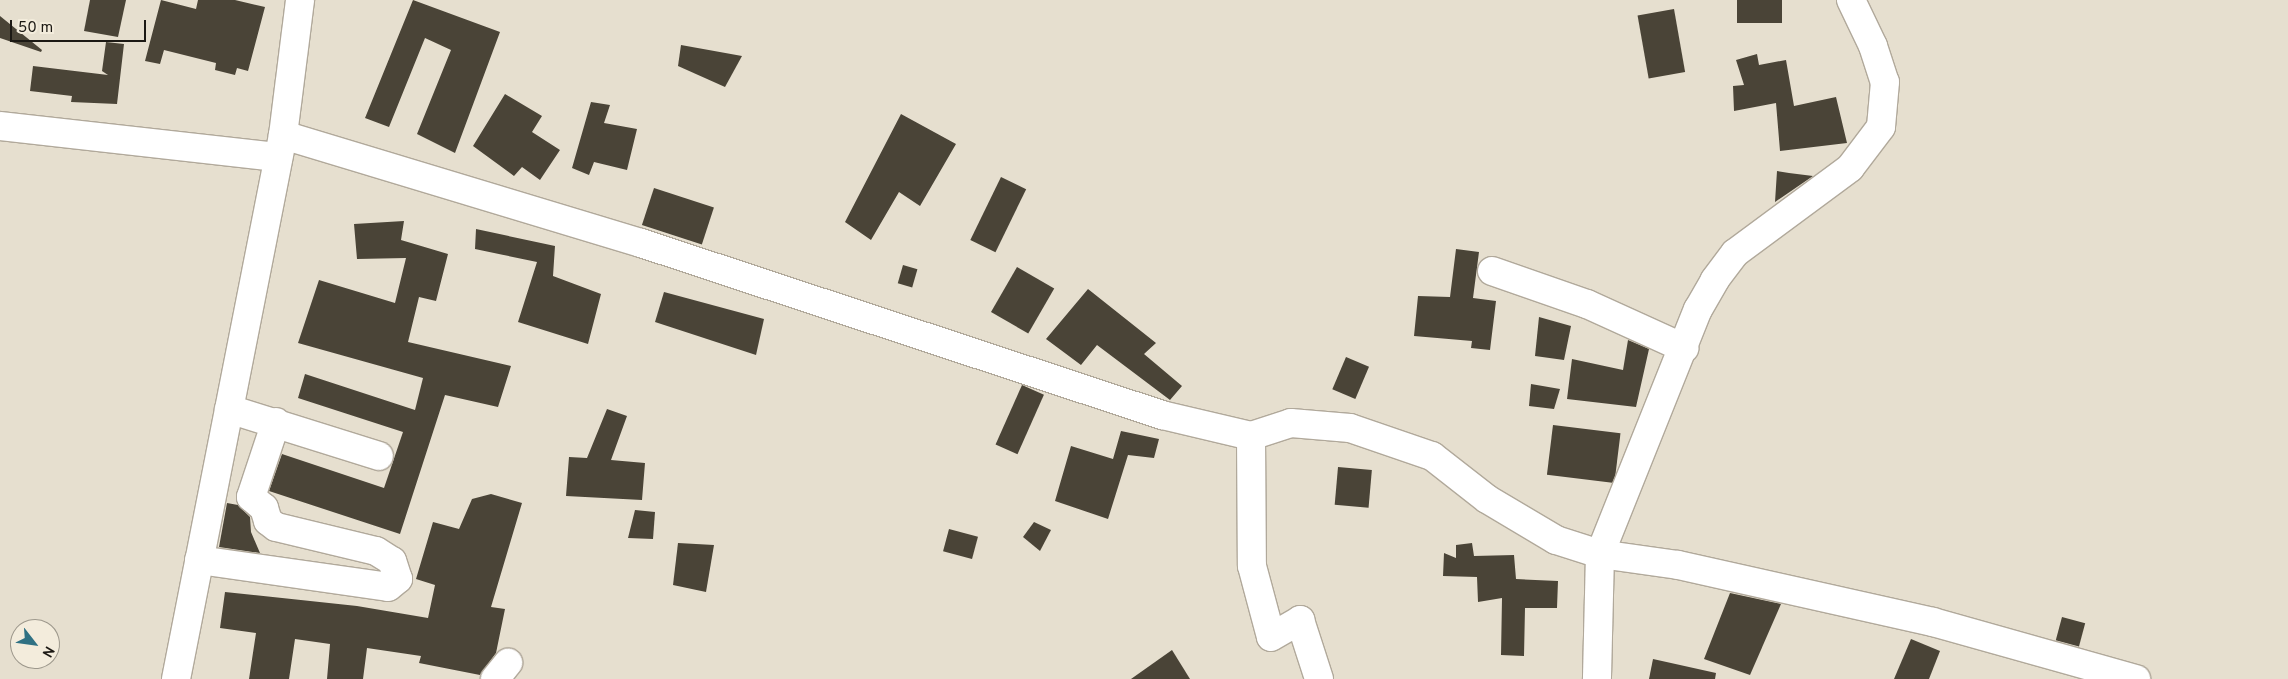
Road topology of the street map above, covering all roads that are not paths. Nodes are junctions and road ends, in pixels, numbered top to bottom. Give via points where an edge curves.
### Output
1 (300, 0) edge
2 (1850, 0) edge
3 (0, 126) edge
4 (281, 146) junction
5 (1492, 271) dead end
6 (1684, 348) junction
7 (229, 409) junction
8 (276, 422) junction
9 (1251, 436) junction
10 (378, 456) dead end
11 (1600, 554) junction
12 (199, 560) junction
13 (176, 679) edge
14 (1319, 679) edge
15 (1597, 679) edge
16 (2136, 679) edge

1 - 4 street
2 - 6 street via 1873,46 1885,82 1881,127 1850,168 1735,253 1698,309
3 - 4 street
4 - 7 street
4 - 9 street via 641,243 1162,415
5 - 6 street via 1587,304
6 - 11 street
7 - 8 street
7 - 12 street
8 - 10 street
8 - 12 street via 251,497 264,508 268,521 276,527 376,551 392,561 398,579 388,587
9 - 11 street via 1291,423 1350,428 1432,456 1487,499 1556,540
9 - 14 street via 1252,566 1271,637 1300,620
11 - 15 street
11 - 16 street via 1678,565 1933,622
12 - 13 street

